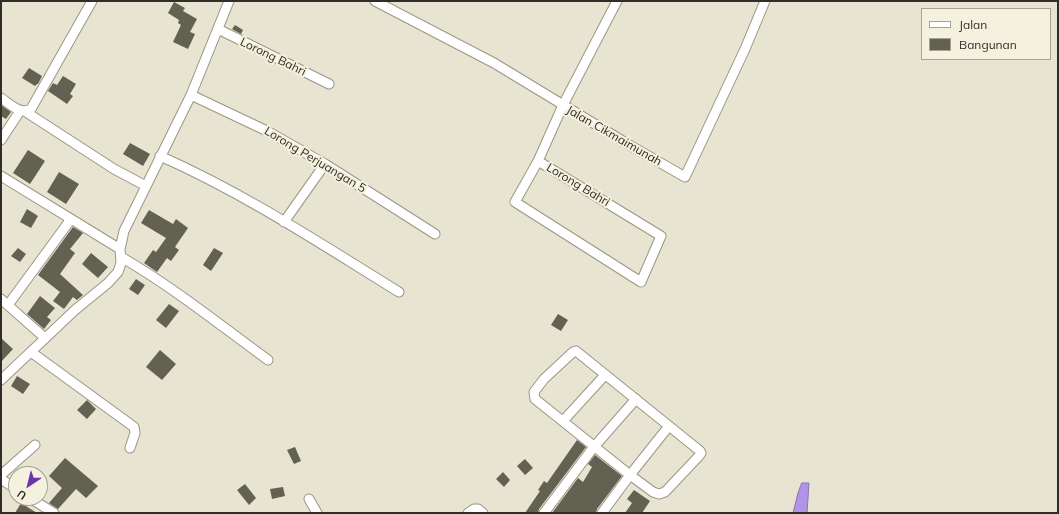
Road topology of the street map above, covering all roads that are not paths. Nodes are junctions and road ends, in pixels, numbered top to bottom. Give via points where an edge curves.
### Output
1 (92, 1) edge
2 (229, 1) edge
3 (375, 1) edge
4 (617, 1) edge
5 (765, 1) edge
6 (218, 30) junction
7 (328, 84) dead end
8 (191, 95) junction
9 (1, 98) edge
10 (563, 105) junction
11 (23, 111) junction
12 (1, 140) edge
13 (160, 156) junction
14 (538, 161) junction
15 (325, 164) junction
16 (1, 176) edge
17 (146, 186) junction
18 (71, 219) junction
19 (284, 222) junction
20 (435, 234) dead end
21 (121, 253) junction
22 (399, 292) dead end
23 (4, 302) edge
24 (45, 338) junction
25 (31, 352) junction
26 (268, 360) dead end
27 (605, 375) junction
28 (1, 380) edge
29 (636, 399) junction
30 (563, 421) junction
31 (669, 426) junction
32 (35, 445) dead end
33 (594, 446) junction
34 (130, 448) dead end
35 (1, 475) edge
36 (630, 475) junction
37 (309, 499) dead end
38 (43, 506) edge
39 (54, 513) edge
40 (317, 513) edge
41 (468, 513) edge
42 (483, 513) edge
43 (544, 513) edge
44 (602, 513) edge

1 - 11 street via 31,109
2 - 6 street
3 - 10 street, Jalan Cikmaimunah via 494,63
4 - 10 street
5 - 10 street, Jalan Cikmaimunah via 685,177
6 - 7 street, Lorong Bahri
6 - 8 street
8 - 13 street
8 - 15 street, Lorong Perjuangan 5 via 267,131
9 - 11 street
10 - 14 street
11 - 12 street
11 - 17 street via 114,169
13 - 17 street
13 - 19 street via 231,190
14 - 14 street, Lorong Bahri via 661,236 641,282 516,202
15 - 19 street
15 - 20 street, Lorong Perjuangan 5
16 - 18 street
17 - 21 street via 124,231
18 - 21 street
18 - 23 street
19 - 22 street
21 - 24 street via 118,272
21 - 26 street
23 - 24 street
24 - 25 street
25 - 28 street
25 - 34 street via 134,427 135,433
27 - 29 street
27 - 30 street
27 - 30 street via 576,351 544,379 534,392 535,399
29 - 31 street
29 - 33 street
30 - 33 street
31 - 36 street
31 - 36 street via 698,448 701,453 699,456 670,488 662,493 653,492
32 - 35 street
33 - 36 street
33 - 43 street
36 - 44 street
37 - 40 street
38 - 39 street
41 - 42 street via 474,509

